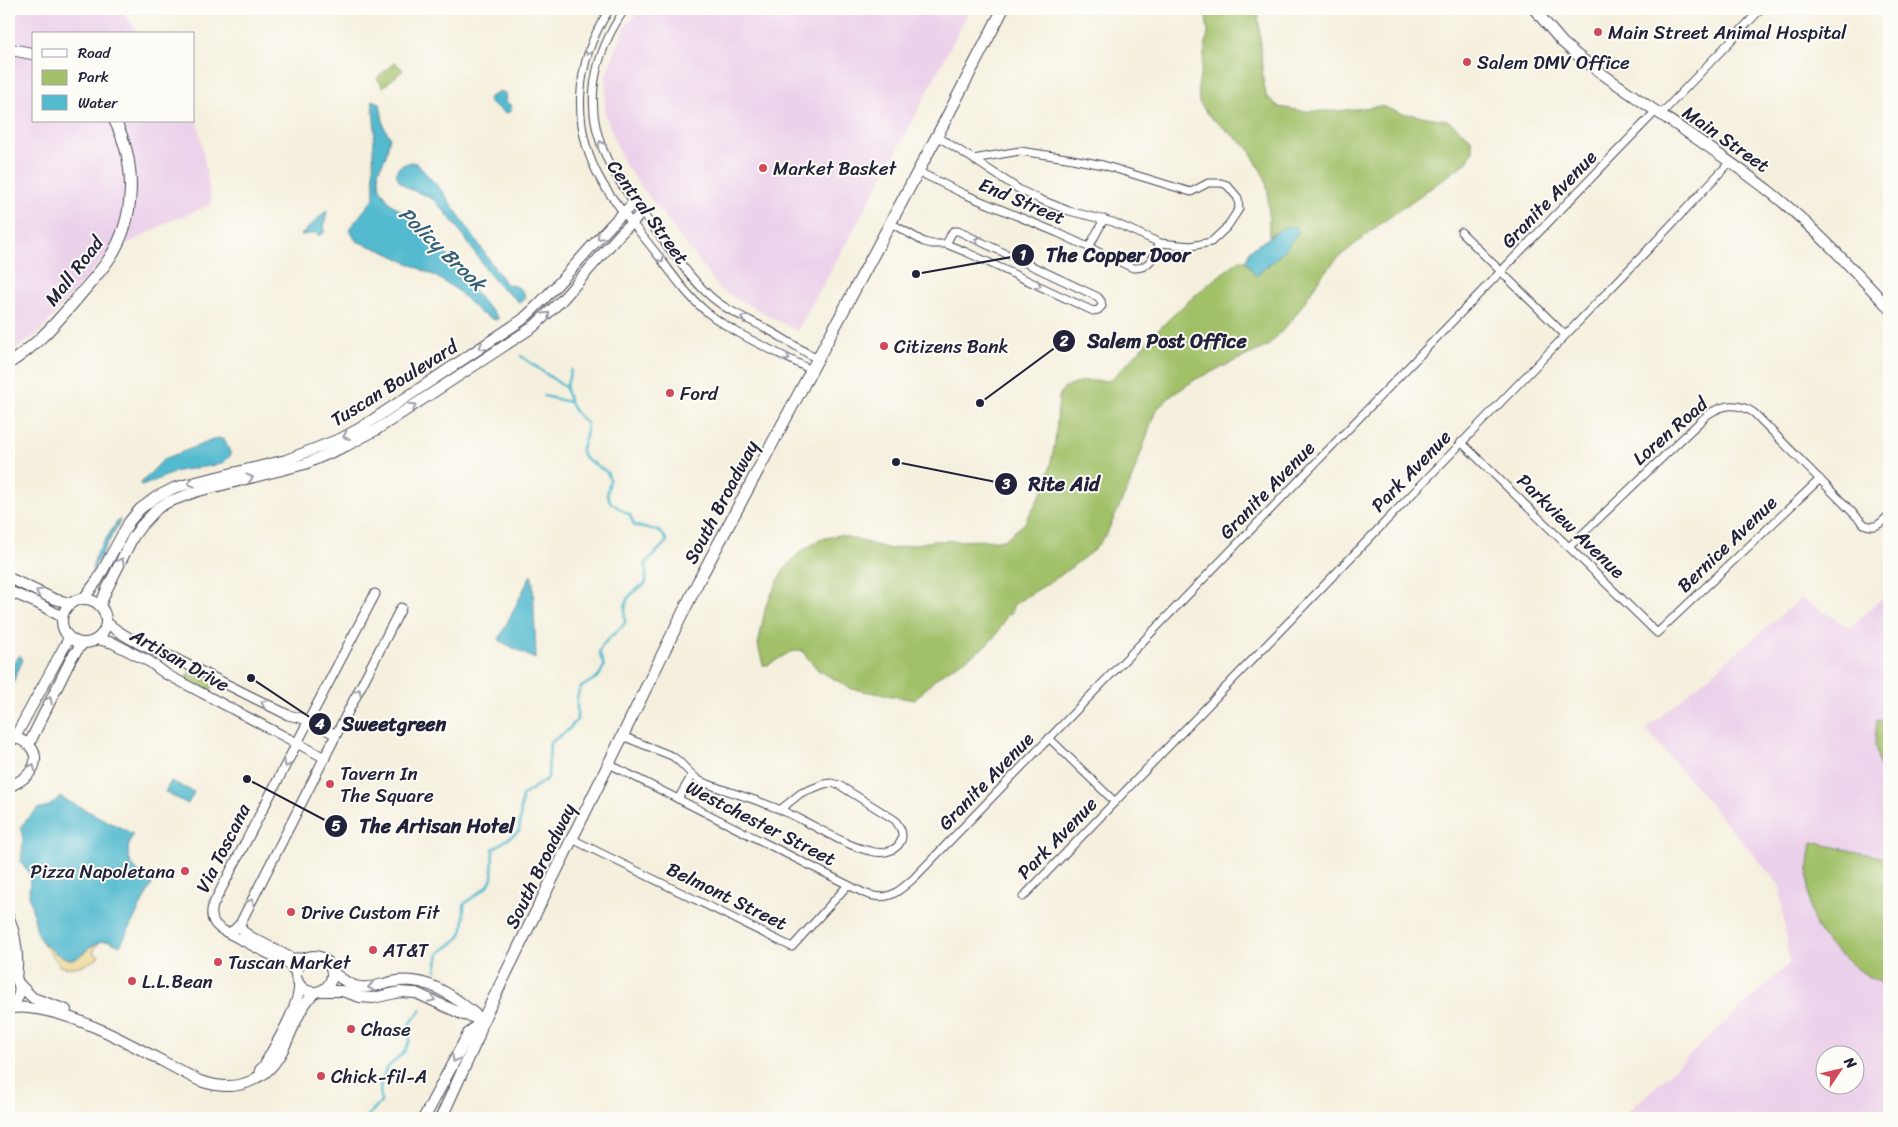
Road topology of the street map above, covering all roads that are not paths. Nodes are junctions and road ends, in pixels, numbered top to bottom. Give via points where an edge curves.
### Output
1 (610, 9) edge
2 (624, 9) edge
3 (1003, 9) edge
4 (1534, 9) edge
5 (1761, 9) edge
6 (9, 49) edge
7 (32, 54) edge
8 (1658, 113) junction
9 (115, 122) edge
10 (937, 136) junction
11 (973, 159) junction
12 (1730, 162) junction
13 (917, 171) junction
14 (635, 202) junction
15 (624, 212) junction
16 (642, 213) junction
17 (1104, 219) junction
18 (632, 222) junction
19 (889, 222) junction
20 (1461, 232) dead end
21 (946, 244) junction
22 (1160, 244) junction
23 (1089, 248) junction
24 (1501, 271) junction
25 (1889, 308) edge
26 (1564, 334) junction
27 (817, 359) junction
28 (9, 363) edge
29 (811, 370) junction
30 (1461, 442) junction
31 (1820, 479) junction
32 (1889, 515) edge
33 (1569, 547) junction
34 (9, 578) edge
35 (9, 591) edge
36 (375, 594) dead end
37 (84, 598) junction
38 (70, 603) junction
39 (100, 606) junction
40 (401, 608) dead end
41 (62, 617) junction
42 (106, 622) junction
43 (1657, 633) joint
44 (69, 638) junction
45 (97, 639) junction
46 (83, 643) junction
47 (174, 658) joint
48 (166, 674) joint
49 (309, 720) junction
50 (336, 735) junction
51 (622, 736) junction
52 (12, 737) edge
53 (1050, 738) junction
54 (297, 743) junction
55 (29, 744) junction
56 (324, 758) junction
57 (609, 764) junction
58 (692, 775) junction
59 (21, 780) junction
60 (9, 781) edge
61 (9, 787) edge
62 (678, 799) junction
63 (1115, 802) junction
64 (781, 810) junction
65 (572, 839) junction
66 (848, 885) junction
67 (900, 890) joint
68 (1023, 897) dead end
69 (9, 918) edge
70 (240, 924) junction
71 (228, 933) junction
72 (305, 958) junction
73 (333, 972) junction
74 (296, 973) junction
75 (15, 978) edge
76 (299, 984) junction
77 (318, 992) junction
78 (9, 1007) edge
79 (483, 1020) junction
80 (83, 1022) junction
81 (248, 1082) junction
82 (424, 1118) edge
83 (441, 1118) edge

1 -> 15 street, Central Street via 587,53 580,86 581,116 591,160
14 -> 2 street, Central Street via 615,174 599,141 594,118 593,100 601,51
3 - 10 main road, South Broadway
4 - 8 main road, Main Street via 1577,55
5 - 8 street, Granite Avenue
6 - 7 main road
8 - 12 main road, Main Street
8 - 24 street, Granite Avenue
9 - 28 main road, Mall Road via 126,150 130,174 128,209 120,238 109,259 56,323 33,346
10 - 11 street
10 - 13 main road, South Broadway
11 - 17 street via 1039,199 1069,211
11 - 22 street via 1011,152 1067,158 1104,165 1184,191 1196,190 1208,183 1220,183 1227,185 1238,198 1236,214 1211,242 1191,246
12 - 25 main road, Main Street via 1804,221
12 - 26 street, Park Avenue
13 - 19 main road, South Broadway
13 - 23 street, End Street
14 - 15 main road, Tuscan Boulevard
14 - 16 street, Central Street
15 - 18 street, Central Street
15 -> 37 main road, Tuscan Boulevard via 522,320 357,430 286,460 174,488 148,502 129,522 97,581
16 - 18 main road, Tuscan Boulevard
27 -> 16 street, Central Street via 709,296
17 - 22 street
17 - 23 street
18 -> 29 street, Central Street via 687,293 708,313
39 -> 18 main road, Tuscan Boulevard via 133,537 158,508 195,492 305,464 376,430 533,327 562,300
19 - 21 street via 924,242
19 - 27 main road, South Broadway
20 - 24 street
21 -> 21 street via 1093,311 1102,306 1098,297 958,231 953,232
22 - 23 street, End Street via 1148,264 1139,268 1127,266
24 - 26 street
24 - 53 street, Granite Avenue
26 - 30 street, Park Avenue
27 - 29 main road, South Broadway
29 - 51 main road, South Broadway via 698,582
30 - 33 street, Parkview Avenue
30 - 63 street, Park Avenue
31 - 32 street, Loren Road via 1869,527 1875,527
31 - 33 street, Loren Road via 1754,413 1742,406 1723,406 1707,415
31 - 43 street, Bernice Avenue
33 - 43 street, Parkview Avenue
38 -> 34 main road
35 - 41 main road
36 - 49 street, Via Toscana
37 - 38 main road
37 - 39 main road
38 - 41 main road
39 - 42 main road
50 -> 40 street
41 - 44 main road via 64,632
42 - 45 main road
42 - 47 main road, Artisan Drive via 130,638
44 - 46 main road
44 - 52 main road
45 - 46 main road
45 - 48 main road, Artisan Drive via 113,643
55 -> 46 main road via 72,657
49 -> 47 street, Artisan Drive via 288,715
48 - 54 street, Artisan Drive
49 - 50 street
49 - 54 street, Via Toscana
50 - 56 street
51 - 57 main road, South Broadway
51 - 58 street via 672,756
52 - 55 main road
53 - 63 street, Park Avenue
53 - 67 street, Granite Avenue
54 - 56 street, Artisan Drive
54 -> 71 street, Via Toscana via 213,905 212,921
59 -> 55 main road via 34,764
70 -> 56 street
57 - 62 street, Westchester Street
57 - 65 main road, South Broadway
58 - 62 street
58 - 64 street via 700,781
59 - 60 main road
59 - 61 main road
62 - 66 street, Westchester Street
63 - 68 street, Park Avenue
64 - 64 street via 811,788 824,784 839,785 895,820 902,839 893,849 872,852
65 - 66 street, Belmont Street via 792,947
65 - 79 main road, South Broadway
66 - 67 street, Westchester Street via 873,897 883,898
69 - 75 main road via 18,968
70 - 71 street
70 - 72 street via 258,941 292,958
71 - 74 street, Via Toscana via 288,964
72 - 73 main road via 323,957
72 - 74 main road
73 - 77 main road via 330,984
79 -> 73 main road via 451,995 423,982 401,980 359,988
74 - 76 main road
75 - 78 main road via 19,996
75 - 80 main road via 33,998 66,1010
76 - 77 main road via 308,992
76 - 81 main road via 288,1020 264,1066
77 -> 79 main road via 342,991 373,998 400,992 416,993 464,1016
77 - 81 main road via 304,1004 266,1073
78 - 80 main road via 44,1010
79 -> 82 main road, South Broadway via 469,1033
79 - 83 main road, South Broadway
80 - 81 main road via 213,1086

